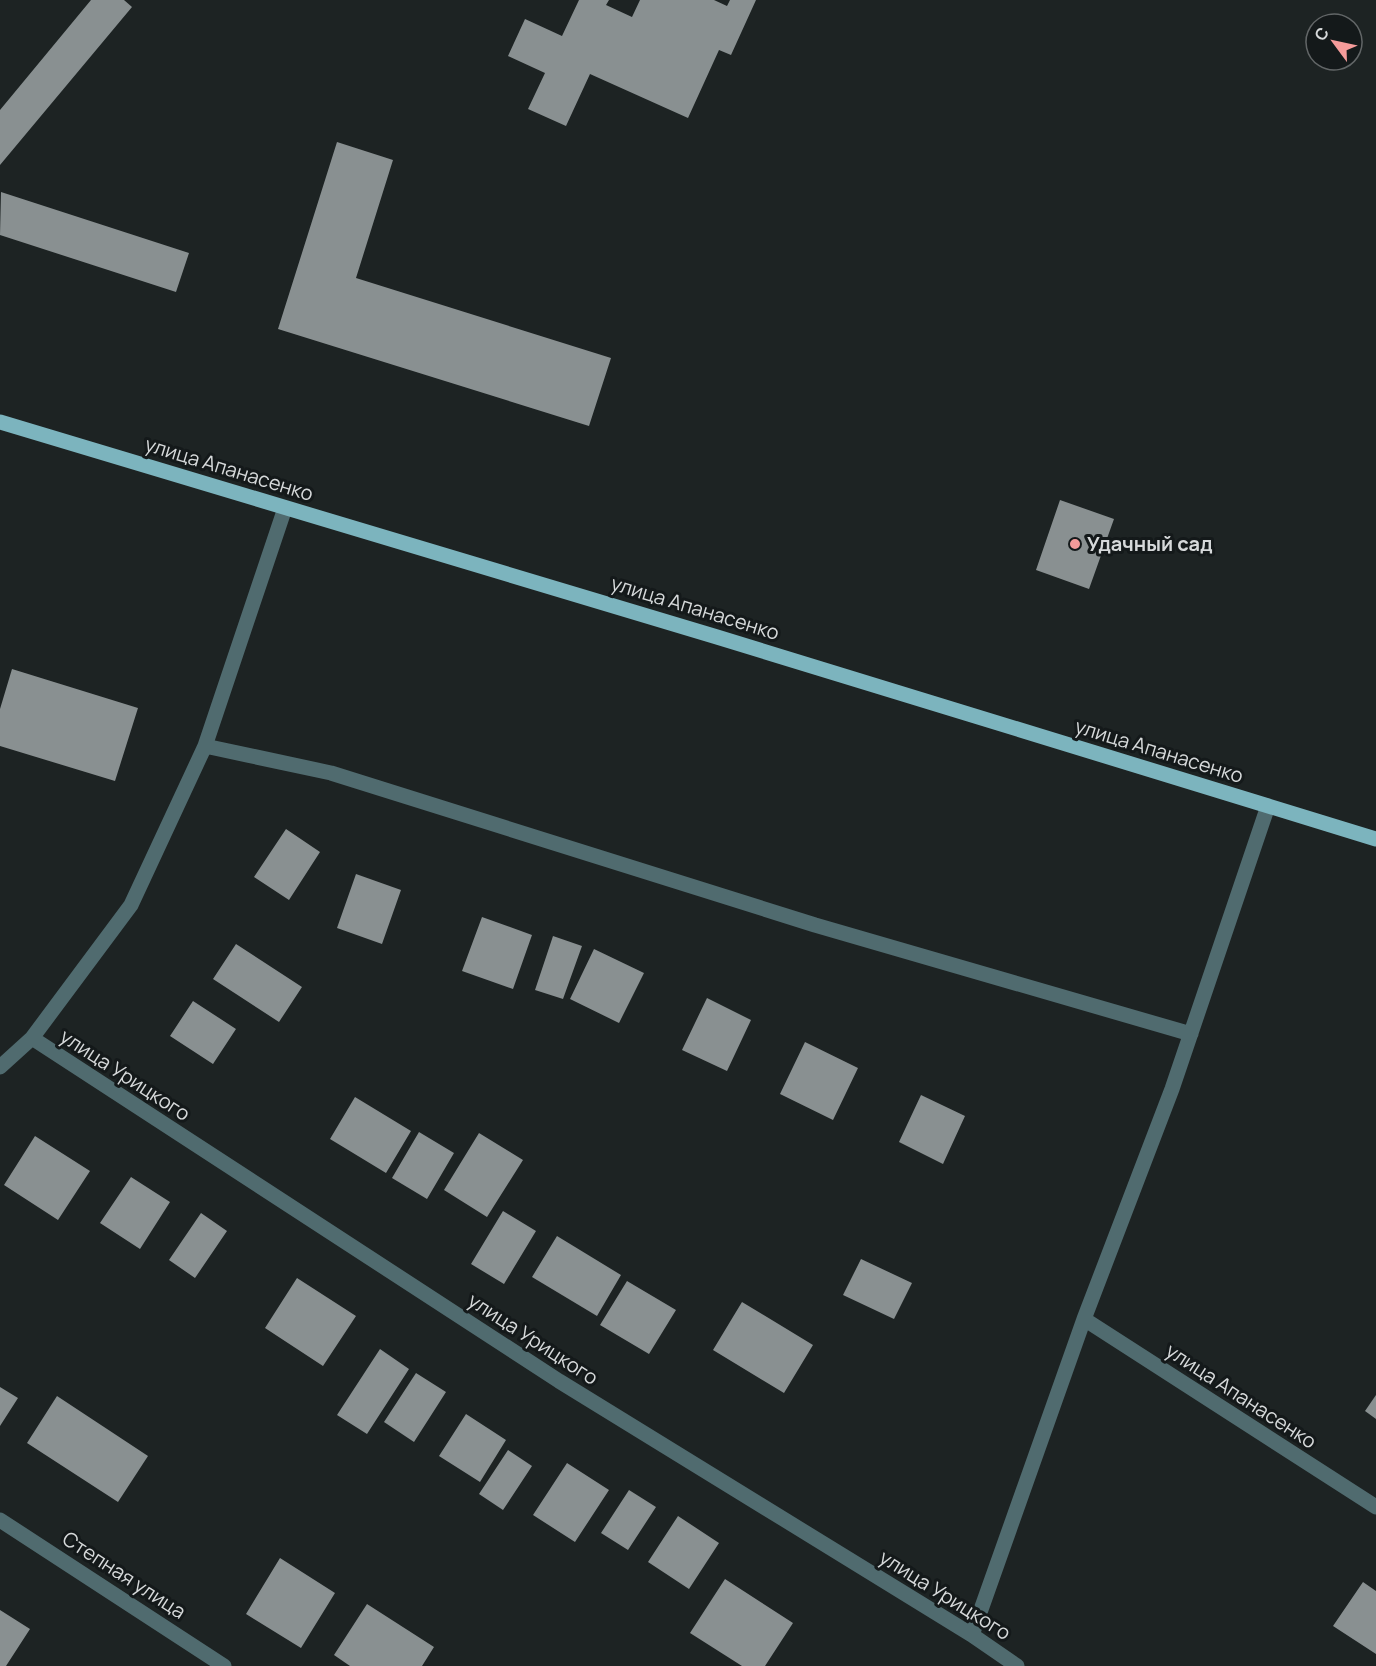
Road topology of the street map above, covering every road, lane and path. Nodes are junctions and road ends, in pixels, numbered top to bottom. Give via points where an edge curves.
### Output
1 (0, 422) edge
2 (285, 508) junction
3 (205, 746) junction
4 (1268, 806) junction
5 (1376, 839) edge
6 (1191, 1034) junction
7 (32, 1038) junction
8 (0, 1066) edge
9 (1084, 1319) junction
10 (1376, 1507) edge
11 (0, 1520) edge
12 (972, 1635) junction
13 (224, 1666) edge
14 (1017, 1666) edge

1 - 2 main road, улица Апанасенко
2 - 3 street
2 - 4 main road, улица Апанасенко
3 - 6 street via 331,772 814,925
3 - 7 street via 131,905
4 - 5 main road, улица Апанасенко
4 - 6 street
6 - 9 street
7 - 8 street
7 - 12 street, улица Урицкого via 559,1381
9 - 10 street, улица Апанасенко
9 - 12 street
11 - 13 street, Степная улица
12 - 14 street, улица Урицкого

